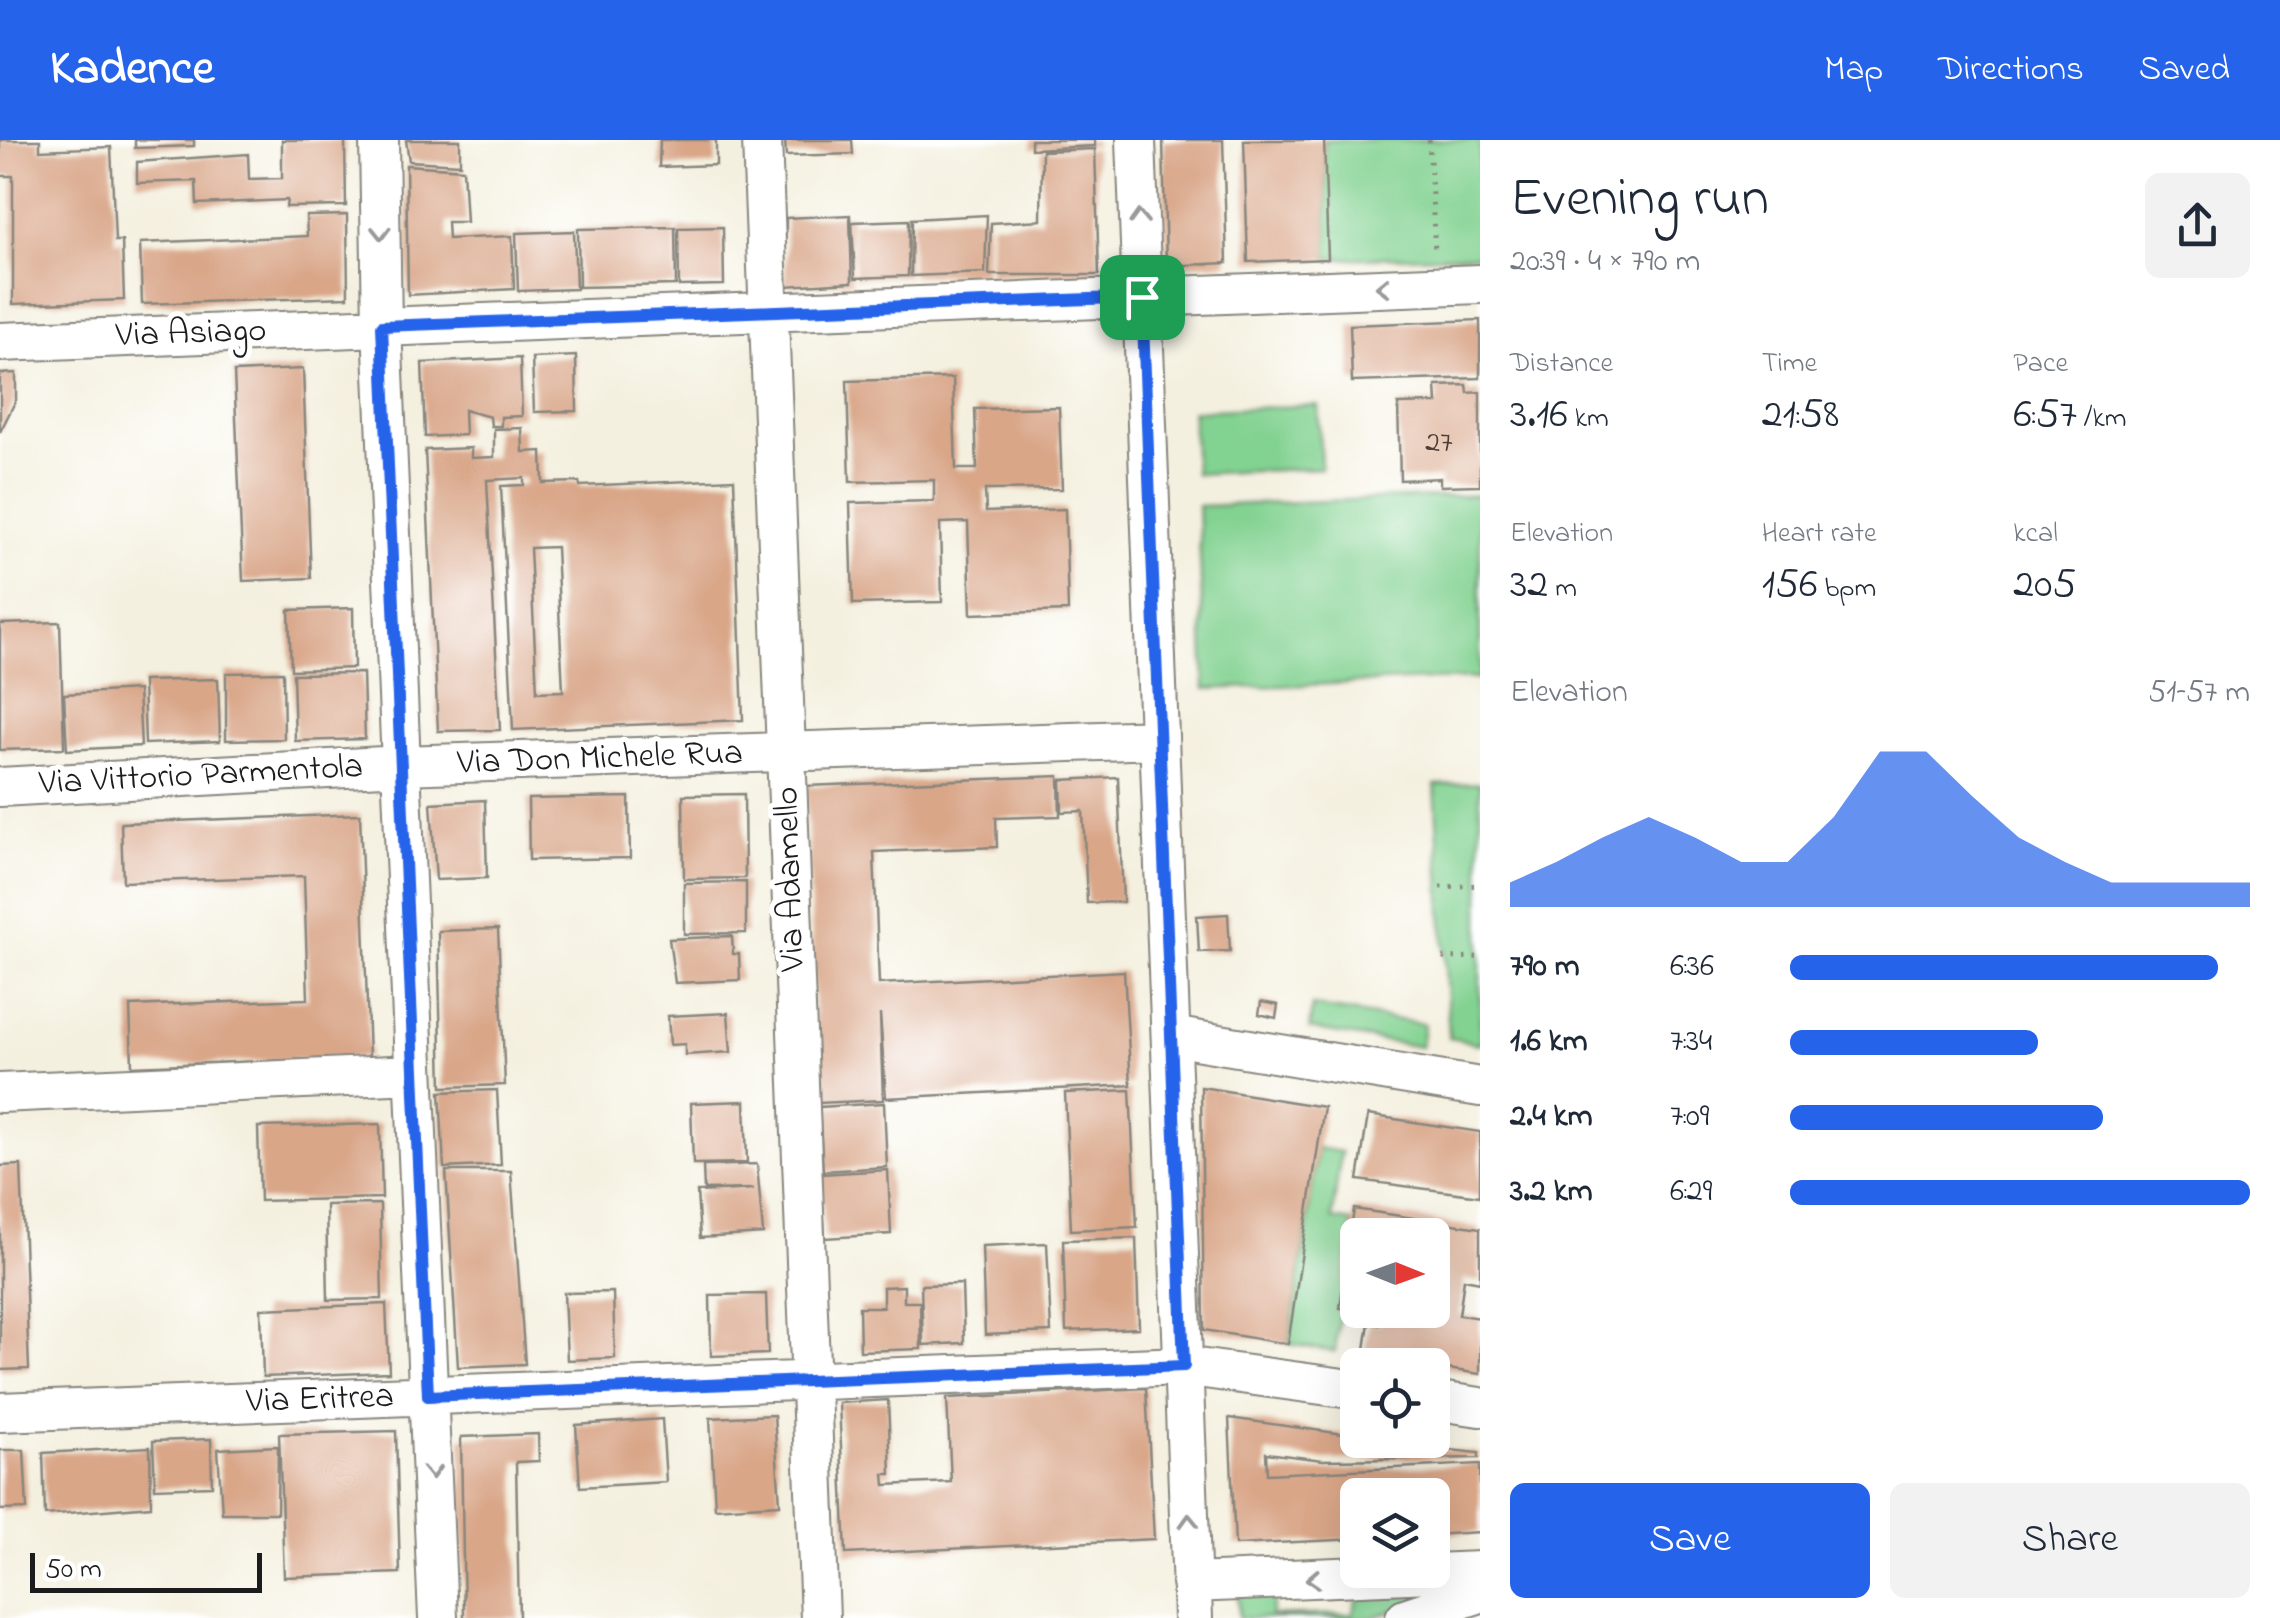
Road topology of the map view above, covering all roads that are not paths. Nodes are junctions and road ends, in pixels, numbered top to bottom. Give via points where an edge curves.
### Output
1 (379, 140) edge
2 (762, 140) edge
3 (1136, 140) edge
4 (1480, 284) edge
5 (1142, 297) junction
6 (769, 310) junction
7 (382, 326) junction
8 (0, 342) edge
9 (1159, 740) junction
10 (786, 753) junction
11 (401, 765) junction
12 (0, 787) edge
13 (1170, 1036) junction
14 (414, 1074) junction
15 (1480, 1087) edge
16 (0, 1094) edge
17 (1184, 1366) junction
18 (811, 1381) junction
19 (1340, 1388) edge
20 (428, 1396) junction
21 (1450, 1403) edge
22 (1480, 1407) edge
23 (0, 1412) edge
24 (1480, 1572) edge
25 (1480, 1593) edge
26 (1192, 1601) edge
27 (438, 1618) edge
28 (820, 1618) edge
29 (1405, 1618) edge

1 -> 7 street
2 - 6 street, Via Adamello
5 -> 3 street
4 -> 5 street, Via Asiago
5 - 6 street, Via Asiago
5 - 9 street
6 - 7 street, Via Asiago
6 - 10 street, Via Adamello
7 - 8 street, Via Asiago
7 - 11 street
9 - 10 street, Via Don Michele Rua
9 - 13 street
10 - 11 street, Via Don Michele Rua
10 - 18 street, Via Adamello
11 - 12 street, Via Vittorio Parmentola
11 - 14 street
13 - 15 street
13 - 17 street
14 - 16 street
14 - 20 street
17 - 18 street, Via Eritrea
17 - 19 street, Via Eritrea
26 -> 17 street
18 - 20 street, Via Eritrea
18 - 28 street, Via Adamello
20 - 23 street, Via Eritrea
20 -> 27 street
21 - 22 street
24 -> 26 street
25 - 29 street

